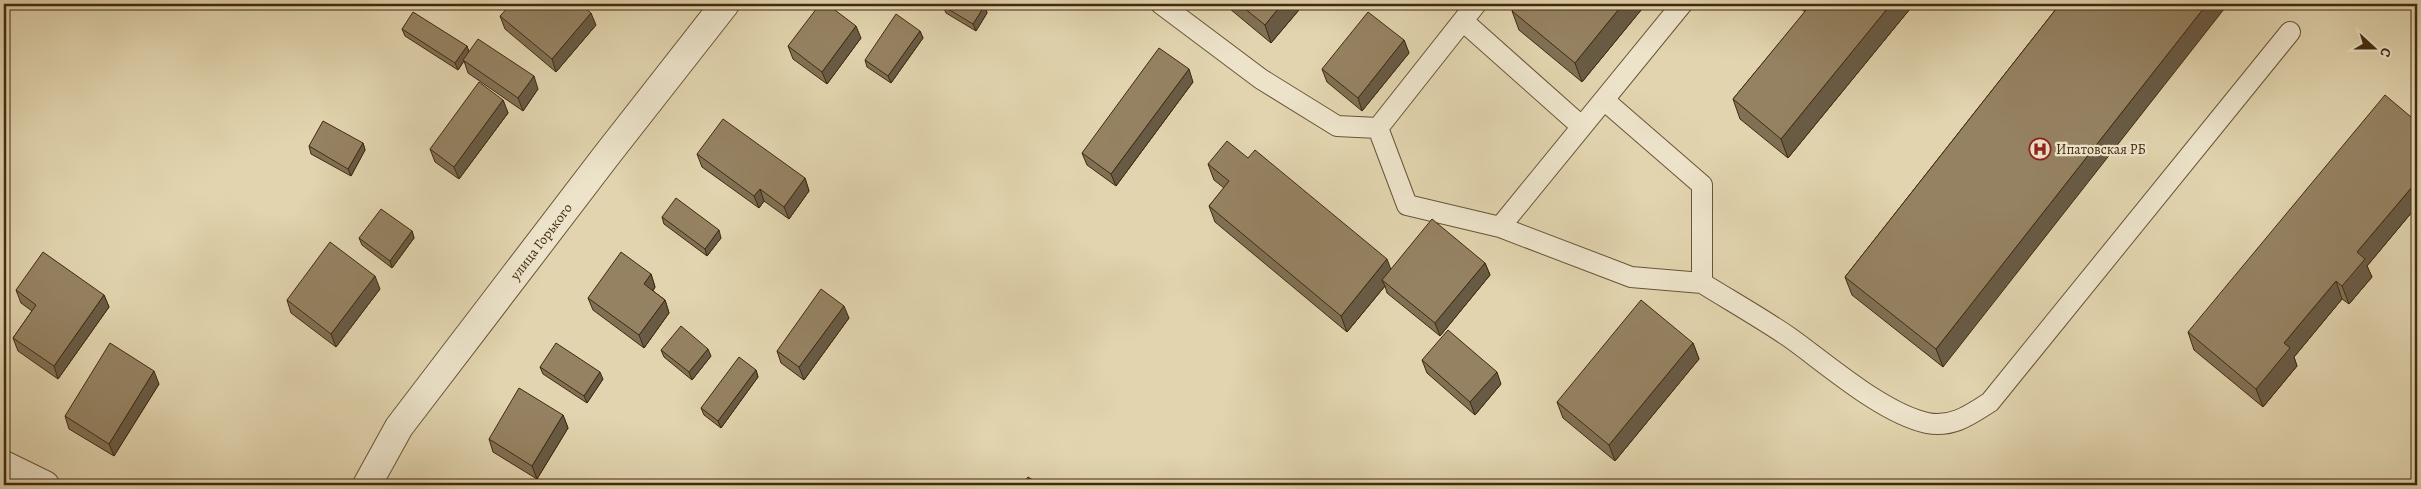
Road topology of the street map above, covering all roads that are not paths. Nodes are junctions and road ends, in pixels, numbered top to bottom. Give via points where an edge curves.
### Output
1 (725, 4) edge
2 (1161, 4) edge
3 (1476, 4) edge
4 (1682, 4) edge
5 (1463, 21) junction
6 (2290, 32) dead end
7 (1604, 100) junction
8 (1581, 126) junction
9 (1378, 128) junction
10 (1500, 227) junction
11 (1702, 283) junction
12 (4, 464) edge
13 (45, 485) edge
14 (367, 485) edge

1 - 14 street, улица Горького via 400,427
2 - 9 lane via 1262,80 1337,126
3 - 5 lane
4 - 7 lane
5 - 8 lane
5 - 9 lane
6 - 11 lane via 1990,402 1965,419 1946,424 1927,423 1898,411
7 - 8 lane
7 - 11 lane via 1702,185
8 - 10 lane
9 - 10 lane via 1407,205
10 - 11 lane via 1632,277
12 - 13 street

